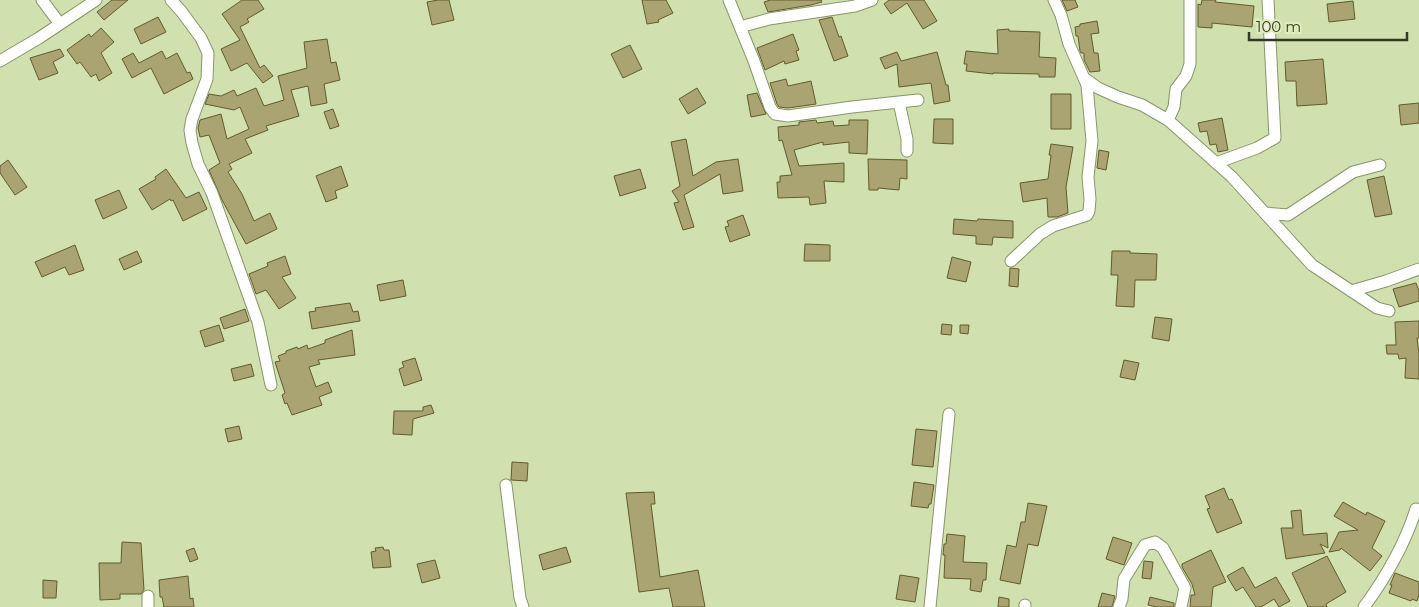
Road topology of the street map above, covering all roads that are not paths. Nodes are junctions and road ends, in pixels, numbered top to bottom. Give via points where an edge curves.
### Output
1 (42, 0) edge
2 (96, 0) edge
3 (171, 0) edge
4 (729, 0) edge
5 (872, 0) edge
6 (1054, 0) edge
7 (1190, 0) edge
8 (1268, 0) edge
9 (60, 24) junction
10 (740, 27) junction
11 (0, 61) edge
12 (1084, 78) junction
13 (918, 100) dead end
14 (899, 102) junction
15 (1168, 120) junction
16 (907, 151) dead end
17 (1216, 163) junction
18 (1380, 165) dead end
19 (1265, 213) junction
20 (1011, 261) dead end
21 (1419, 268) edge
22 (1351, 291) junction
23 (1389, 311) dead end
24 (272, 385) dead end
25 (948, 414) dead end
26 (506, 485) dead end
27 (1416, 509) dead end
28 (523, 607) edge
29 (930, 607) edge
30 (1118, 607) edge
31 (1181, 607) edge
32 (1364, 607) edge

1 - 9 street
2 - 9 street
3 - 24 street via 201,38 208,53 207,79 192,118 192,143 258,322
4 - 10 street
5 - 10 street
6 - 12 street
7 - 15 street via 1190,64 1176,89 1174,107
8 - 17 street via 1275,138
9 - 11 street
10 - 14 street via 775,114 788,116
12 - 15 street via 1098,88 1142,105
12 - 20 street via 1092,141 1089,212 1040,234
13 - 14 street
14 - 16 street
15 - 17 street
17 - 19 street
18 - 19 street via 1353,172 1288,214
19 - 22 street via 1312,265
21 - 22 street
22 - 23 street via 1377,308
25 - 29 street
26 - 28 street
27 - 32 street via 1390,567
30 - 31 street via 1124,579 1145,544 1155,542 1163,548 1185,588

